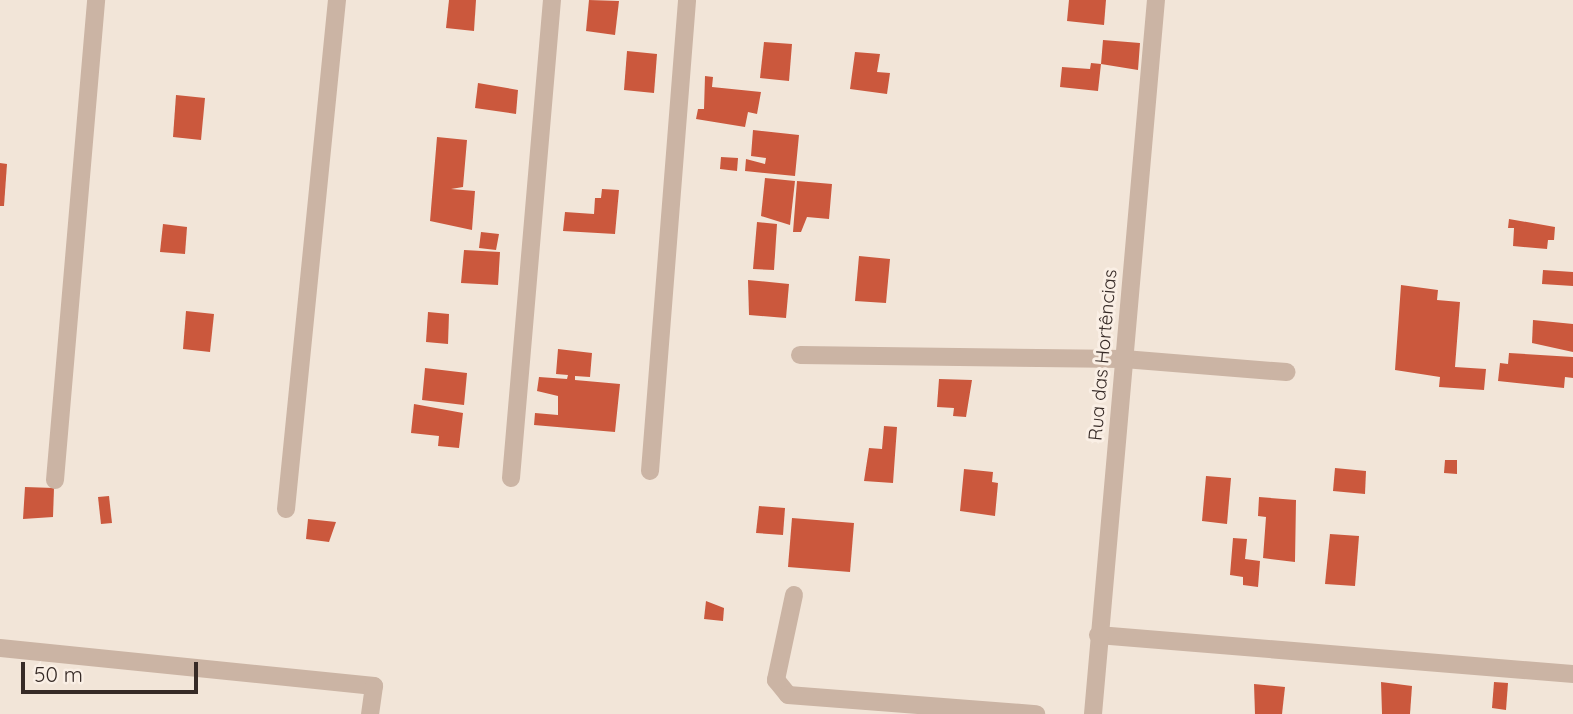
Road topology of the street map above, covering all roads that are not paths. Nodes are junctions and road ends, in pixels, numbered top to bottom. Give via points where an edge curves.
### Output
1 (96, 0) edge
2 (337, 0) edge
3 (552, 0) edge
4 (687, 0) edge
5 (1156, 0) edge
6 (800, 355) dead end
7 (1124, 359) junction
8 (1286, 372) dead end
9 (650, 471) dead end
10 (512, 478) dead end
11 (55, 480) dead end
12 (286, 509) dead end
13 (794, 595) dead end
14 (1098, 635) junction
15 (0, 648) edge
16 (1573, 674) edge
17 (370, 714) edge
18 (1036, 714) edge
19 (1093, 714) edge

1 - 11 street
2 - 12 street
3 - 10 street
4 - 9 street
5 - 7 street, Rua das Hortências
6 - 7 street
7 - 8 street
7 - 14 street, Rua das Hortências
13 - 18 street via 776,680 788,695
14 - 16 street
14 - 19 street, Rua das Hortências
15 - 17 street via 374,687

